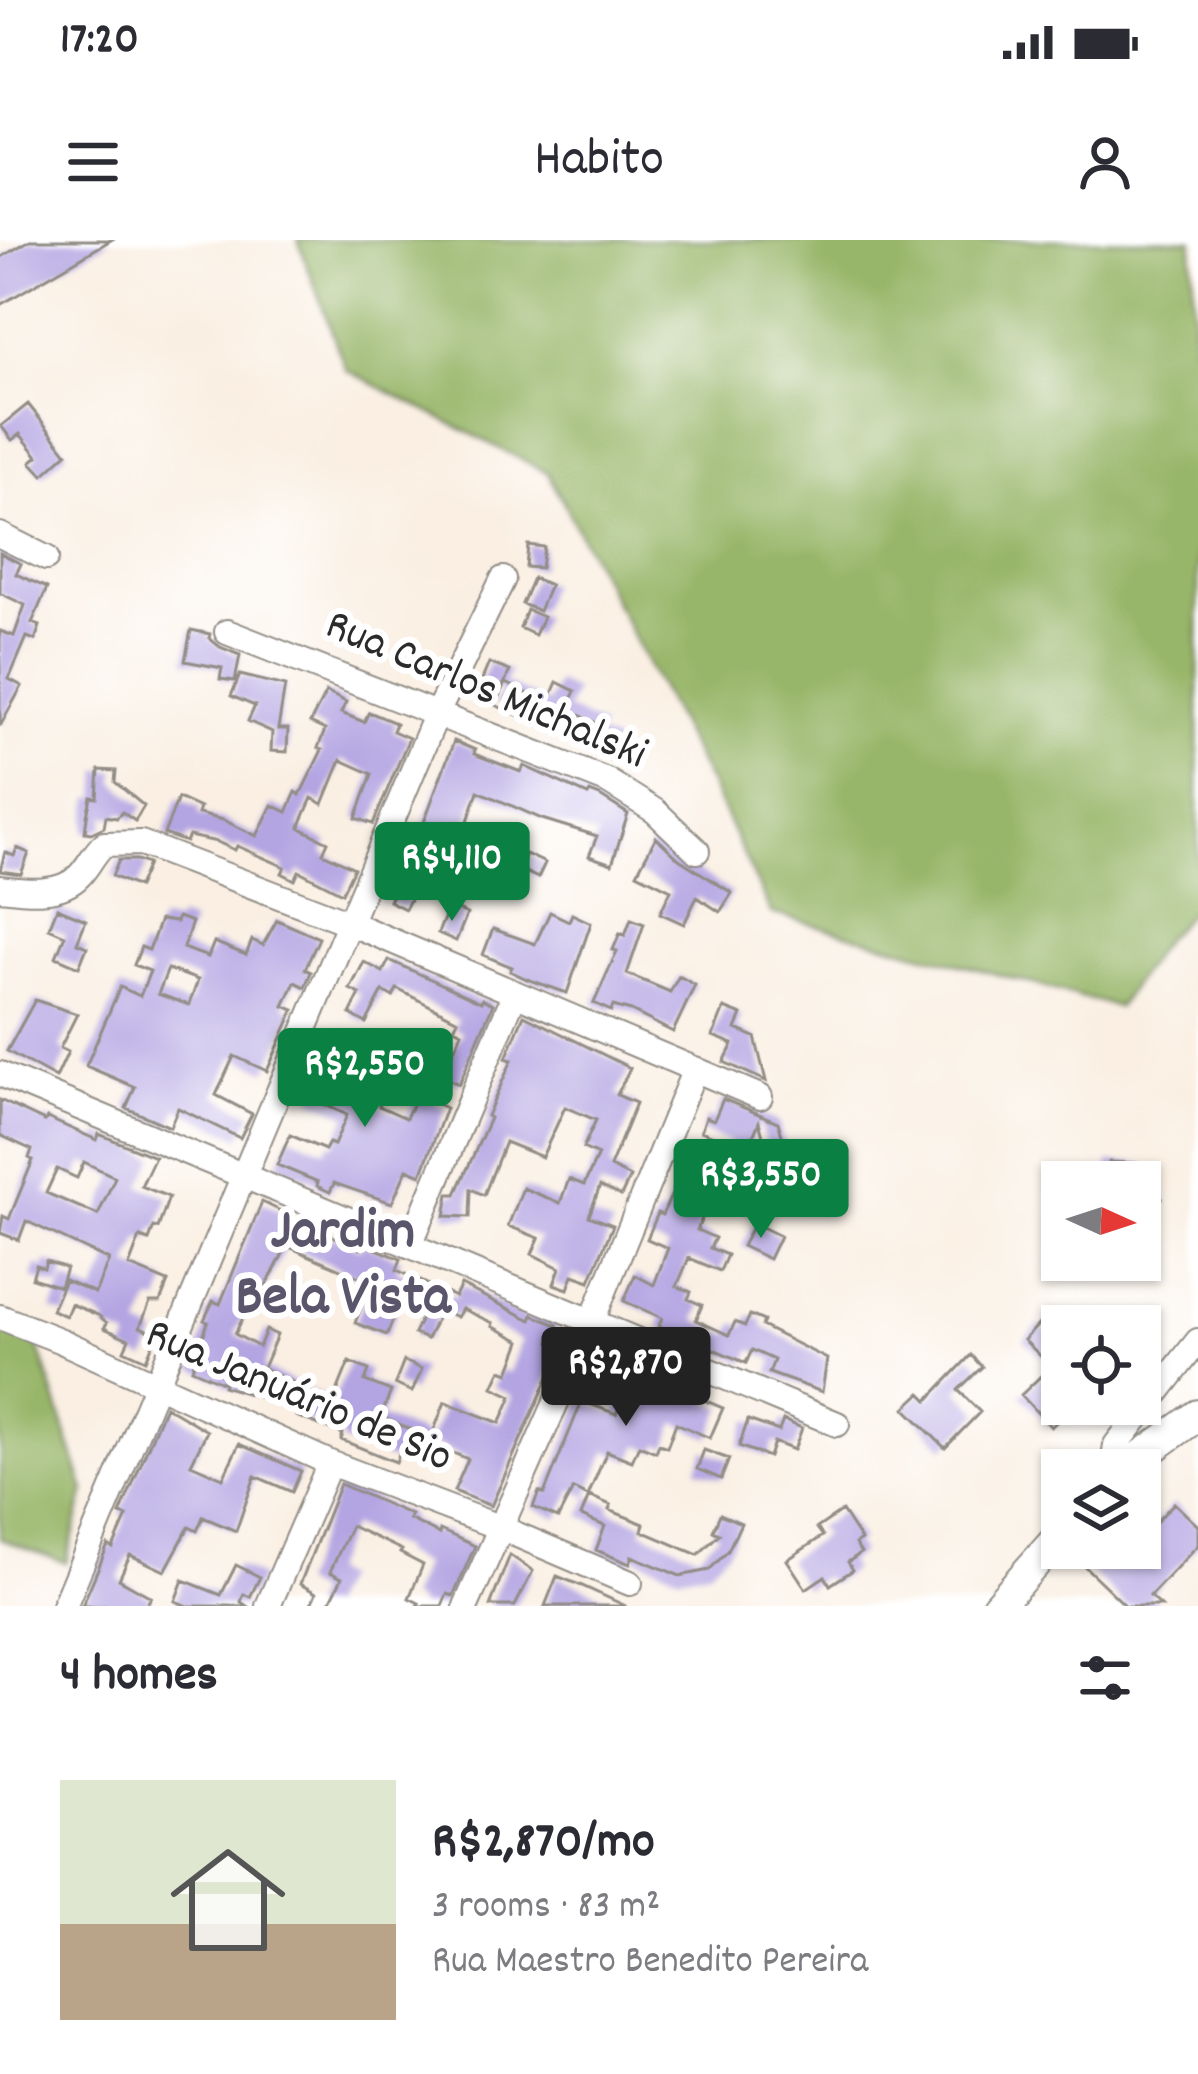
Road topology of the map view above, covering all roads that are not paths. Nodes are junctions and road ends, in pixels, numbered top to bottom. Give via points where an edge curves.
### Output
1 (0, 535) edge
2 (46, 558) dead end
3 (503, 579) dead end
4 (227, 632) dead end
5 (437, 712) junction
6 (697, 851) dead end
7 (0, 888) edge
8 (352, 924) junction
9 (515, 993) junction
10 (694, 1069) junction
11 (0, 1074) edge
12 (760, 1096) dead end
13 (244, 1175) junction
14 (410, 1245) junction
15 (0, 1317) edge
16 (592, 1321) junction
17 (1198, 1341) edge
18 (154, 1382) junction
19 (1198, 1415) edge
20 (837, 1424) dead end
21 (1115, 1449) edge
22 (1151, 1449) edge
23 (330, 1463) junction
24 (501, 1528) junction
25 (1041, 1557) edge
26 (630, 1583) dead end
27 (64, 1606) edge
28 (268, 1606) edge
29 (466, 1606) edge
30 (997, 1606) edge

1 - 2 street
3 - 5 street
4 - 5 street, Rua Carlos Michalski
5 - 6 street, Rua Carlos Michalski via 608,781
5 - 8 street
7 - 8 street via 60,888 104,844 141,843
8 - 9 street
8 - 13 street
9 - 10 street
9 - 14 street
10 - 12 street
10 - 16 street
11 - 13 street
13 - 14 street
13 - 18 street
14 - 16 street
15 - 18 street, Rua Januário de Sio
16 - 20 street
16 - 24 street
17 - 21 street
18 - 23 street, Rua Januário de Sio
18 - 27 street
19 - 22 main road
23 - 24 street, Rua Januário de Sio
23 - 28 street
24 - 26 street, Rua Januário de Sio
24 - 29 street
25 - 30 main road

